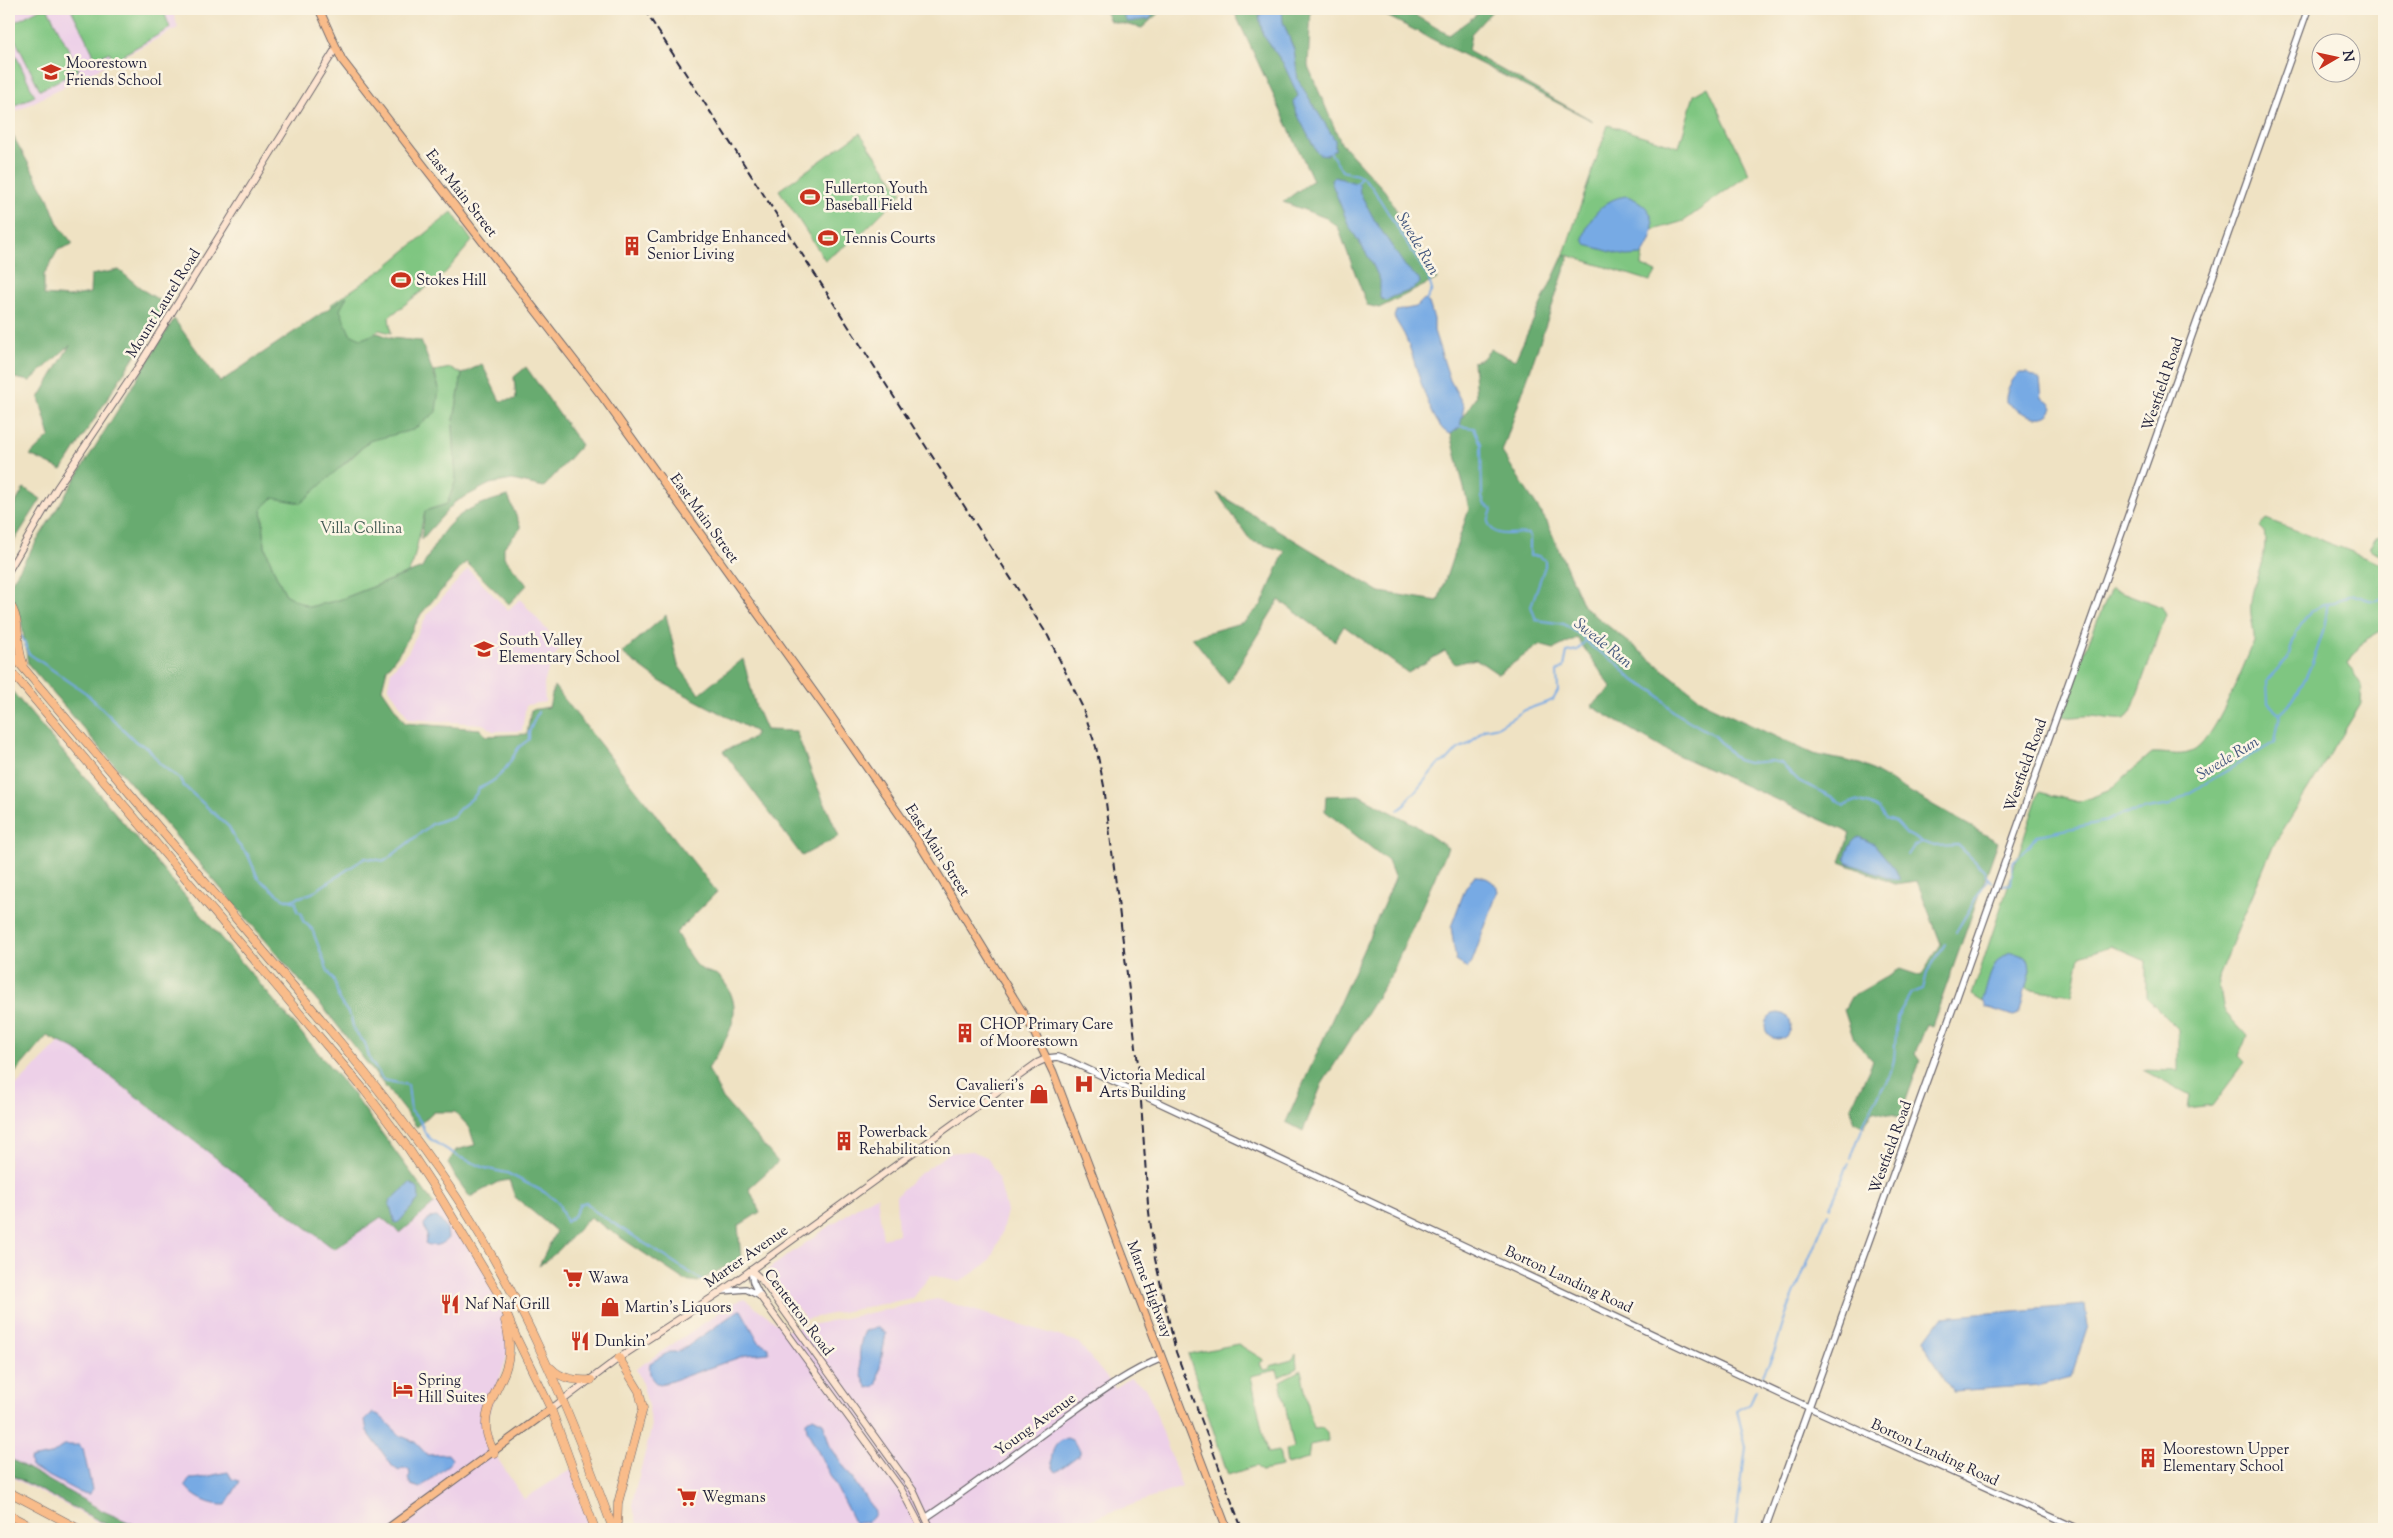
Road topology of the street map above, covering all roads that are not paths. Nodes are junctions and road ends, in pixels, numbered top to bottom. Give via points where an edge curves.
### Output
1 (319, 9) edge
2 (2308, 9) edge
3 (336, 48) junction
4 (9, 570) edge
5 (9, 603) edge
6 (9, 651) edge
7 (9, 669) edge
8 (25, 670) junction
9 (1048, 1058) junction
10 (751, 1270) junction
11 (722, 1291) junction
12 (498, 1293) junction
13 (760, 1296) junction
14 (618, 1358) junction
15 (1162, 1358) junction
16 (547, 1363) junction
17 (591, 1380) junction
18 (563, 1400) junction
19 (1808, 1407) junction
20 (550, 1409) junction
21 (494, 1453) junction
22 (9, 1492) edge
23 (9, 1515) edge
24 (927, 1517) junction
25 (36, 1529) edge
26 (79, 1529) edge
27 (387, 1529) edge
28 (595, 1529) edge
29 (613, 1529) edge
30 (617, 1529) edge
31 (922, 1529) edge
32 (931, 1529) edge
33 (1227, 1529) edge
34 (1765, 1529) edge
35 (2078, 1529) edge

1 - 3 main road, East Main Street
2 - 19 street, Westfield Road
3 - 4 main road, Mount Laurel Road via 138,368 57,488
3 - 9 main road, East Main Street via 601,395 831,716 917,840
5 - 8 highway via 17,620 18,648
6 - 8 highway
7 - 12 highway via 365,1091 442,1198
8 - 16 highway via 377,1087 458,1199
9 - 10 main road, Marter Avenue
9 - 15 main road, Marne Highway
9 - 19 street, Borton Landing Road via 1070,1061
10 - 11 main road, Marter Avenue
10 - 13 street, Centerton Road
10 - 24 main road, Centerton Road via 762,1280 899,1471
11 - 13 street via 746,1289
11 - 14 main road, Marter Avenue
12 - 20 highway
12 - 21 highway via 509,1350 486,1420 486,1434
13 - 31 main road, Centerton Road via 901,1489
14 - 17 main road, Marter Avenue
14 - 30 highway via 639,1391 643,1408 618,1503
15 - 24 street, Young Avenue via 1107,1386
15 - 33 main road, Marne Highway
16 - 17 highway via 559,1376
16 - 18 highway
17 - 18 main road, Marter Avenue
18 - 20 main road, Marter Avenue
18 - 29 highway
19 - 34 street, Westfield Road
19 - 35 street, Borton Landing Road
20 - 21 main road, Marter Avenue
20 - 28 highway
21 - 27 main road, Marter Avenue
22 - 26 highway
23 - 25 highway
24 - 32 main road, Centerton Road

